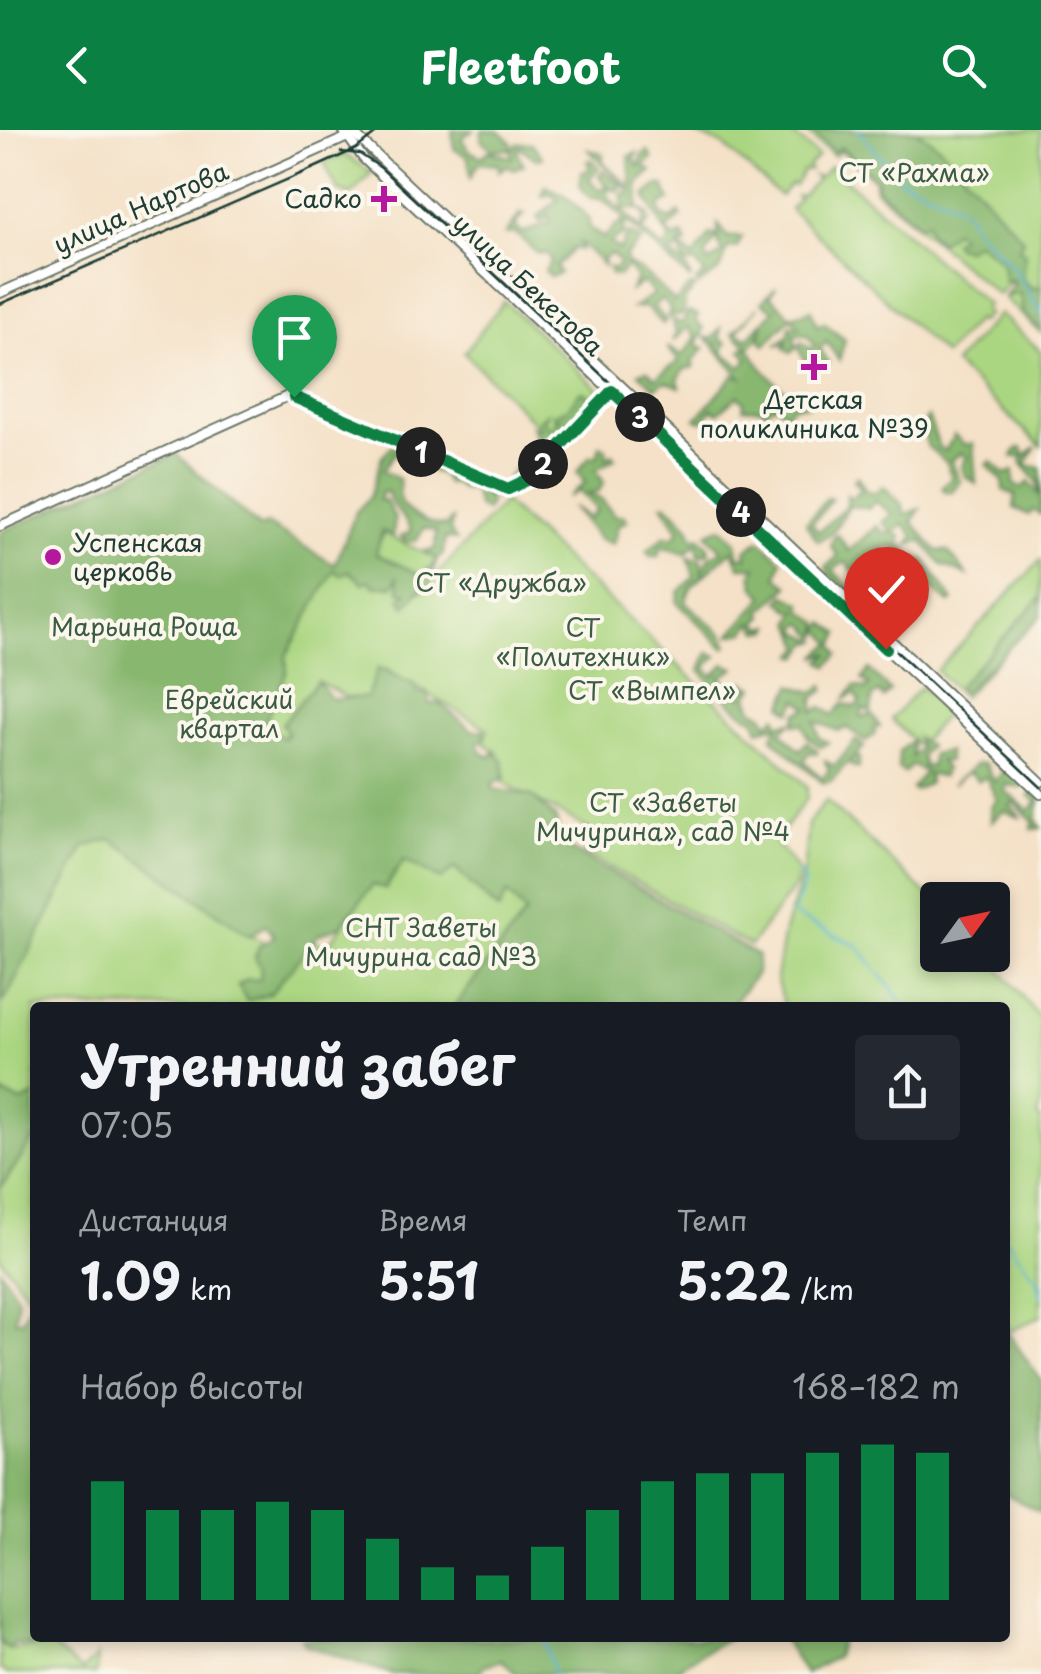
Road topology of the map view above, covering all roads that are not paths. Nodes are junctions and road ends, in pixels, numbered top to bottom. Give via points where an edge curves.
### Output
1 (348, 133) edge
2 (0, 293) edge
3 (615, 388) junction
4 (0, 526) edge
5 (1041, 782) edge
6 (1041, 794) edge

1 - 2 main road, улица Нартова
1 - 3 main road, улица Бекетова via 363,158
3 - 4 main road via 522,484 498,486 294,397 276,399
3 - 5 main road, улица Бекетова
3 - 6 main road, улица Бекетова

